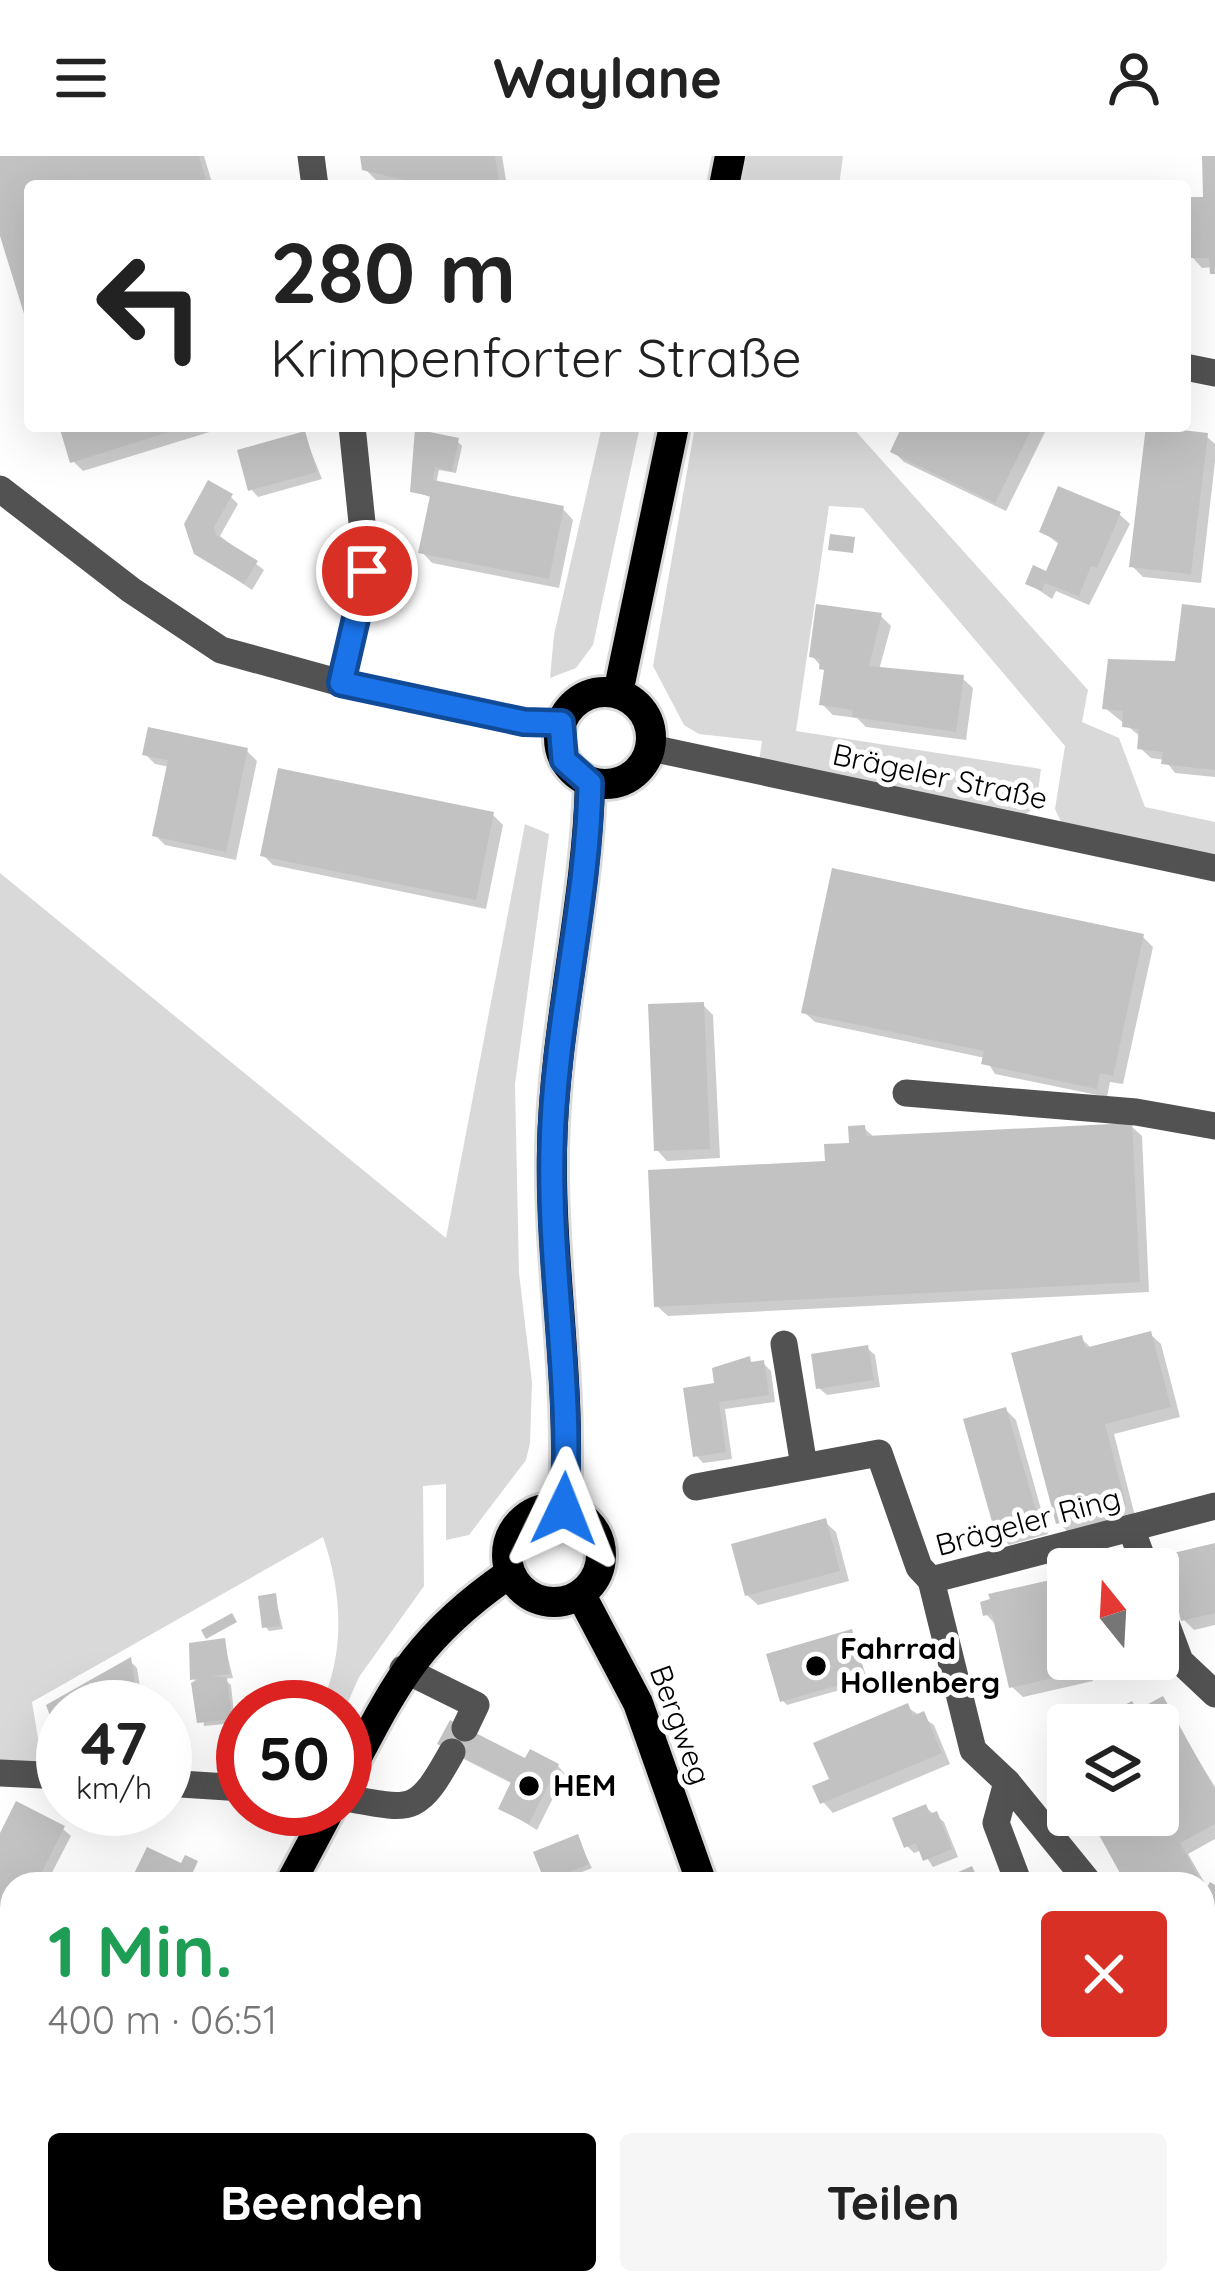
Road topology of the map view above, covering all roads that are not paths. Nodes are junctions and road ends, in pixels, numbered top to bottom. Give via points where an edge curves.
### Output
1 (353, 432) edge
2 (673, 432) edge
3 (0, 488) edge
4 (341, 683) junction
5 (618, 693) junction
6 (561, 723) junction
7 (651, 748) junction
8 (590, 783) junction
9 (1215, 868) edge
10 (905, 1094) dead end
11 (1215, 1126) edge
12 (784, 1344) dead end
13 (804, 1466) junction
14 (696, 1487) dead end
15 (1215, 1506) edge
16 (564, 1509) junction
17 (1131, 1528) junction
18 (1138, 1548) edge
19 (510, 1573) junction
20 (931, 1580) junction
21 (581, 1595) junction
22 (1179, 1658) edge
23 (403, 1670) junction
24 (1215, 1694) edge
25 (372, 1729) edge
26 (0, 1773) edge
27 (36, 1775) edge
28 (1007, 1782) junction
29 (372, 1804) edge
30 (316, 1836) edge
31 (296, 1872) edge
32 (698, 1872) edge
33 (1014, 1872) edge
34 (1080, 1872) edge

1 - 4 street via 367,571
2 - 5 main road
3 - 4 street via 221,650
4 - 6 street
5 - 6 main road via 584,696
5 - 7 main road via 644,712
6 - 8 main road via 564,760
7 - 8 main road via 628,778
7 - 9 street, Brägeler Straße
8 - 16 main road via 552,1151
10 - 11 street
12 - 13 street
13 - 14 street
13 - 20 street via 879,1453 919,1567
15 - 17 street, Brägeler Ring
16 - 19 main road via 535,1512 513,1531
16 - 21 main road via 588,1522 601,1546 598,1574
17 - 18 street
17 - 20 street, Brägeler Ring
19 - 21 main road via 540,1600
19 - 23 main road via 441,1626
20 - 28 street, Brägeler Ring via 973,1750
21 - 32 main road, Bergweg via 638,1703
22 - 24 street
23 - 25 main road
23 - 29 street via 476,1706 425,1799 398,1810
26 - 27 street
28 - 33 street via 996,1823
28 - 34 street, Brägeler Ring
30 - 31 main road

